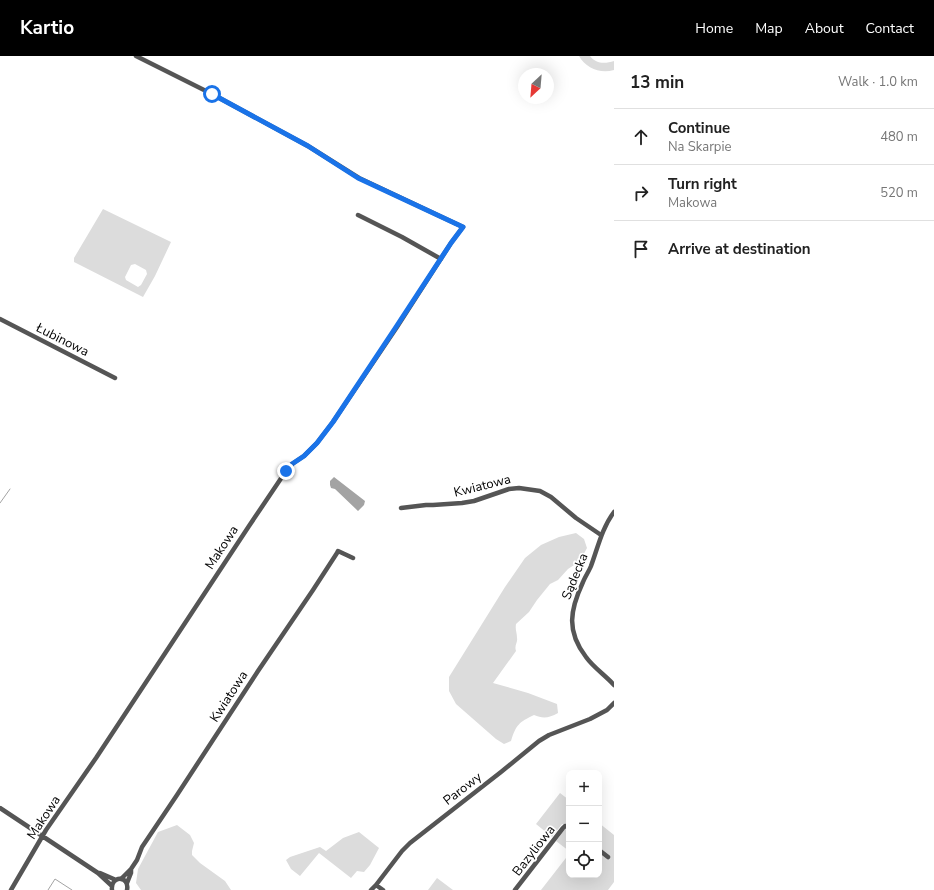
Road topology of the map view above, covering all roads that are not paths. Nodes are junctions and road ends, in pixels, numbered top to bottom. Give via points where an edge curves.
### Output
1 (136, 56) edge
2 (358, 215) dead end
3 (441, 259) junction
4 (0, 319) edge
5 (115, 378) dead end
6 (402, 508) dead end
7 (614, 512) edge
8 (601, 535) junction
9 (353, 558) dead end
10 (614, 685) edge
11 (614, 703) edge
12 (0, 808) edge
13 (566, 826) edge
14 (42, 836) junction
15 (602, 852) edge
16 (608, 857) dead end
17 (131, 869) junction
18 (98, 873) junction
19 (119, 879) junction
20 (127, 883) junction
21 (376, 885) junction
22 (112, 888) edge
23 (11, 890) edge
24 (128, 890) edge
25 (371, 890) edge
26 (383, 890) edge
27 (515, 890) edge

1 - 3 street, Makowa via 308,146 358,178 463,227
2 - 3 street
3 - 14 street, Makowa via 333,422 317,443 286,471
4 - 5 street, Łubinowa
6 - 8 street, Kwiatowa via 474,501 519,488 551,497
7 - 8 street, Sądecka
8 - 10 street, Sądecka via 591,566 575,601 572,627 578,646 586,658
9 - 17 street, Kwiatowa via 338,551 142,847
11 - 21 street, Parowy via 590,719 540,741 410,843
12 - 14 street
13 - 27 street, Bazyliowa
14 - 18 street
14 - 23 street, Makowa
15 - 16 street
17 - 19 street, Kwiatowa
17 - 20 street, Kwiatowa
18 - 19 street
18 - 22 street
19 - 20 street
19 - 22 street, Kwiatowa via 113,883
20 - 24 street
21 - 25 street, Parowy
21 - 26 street

